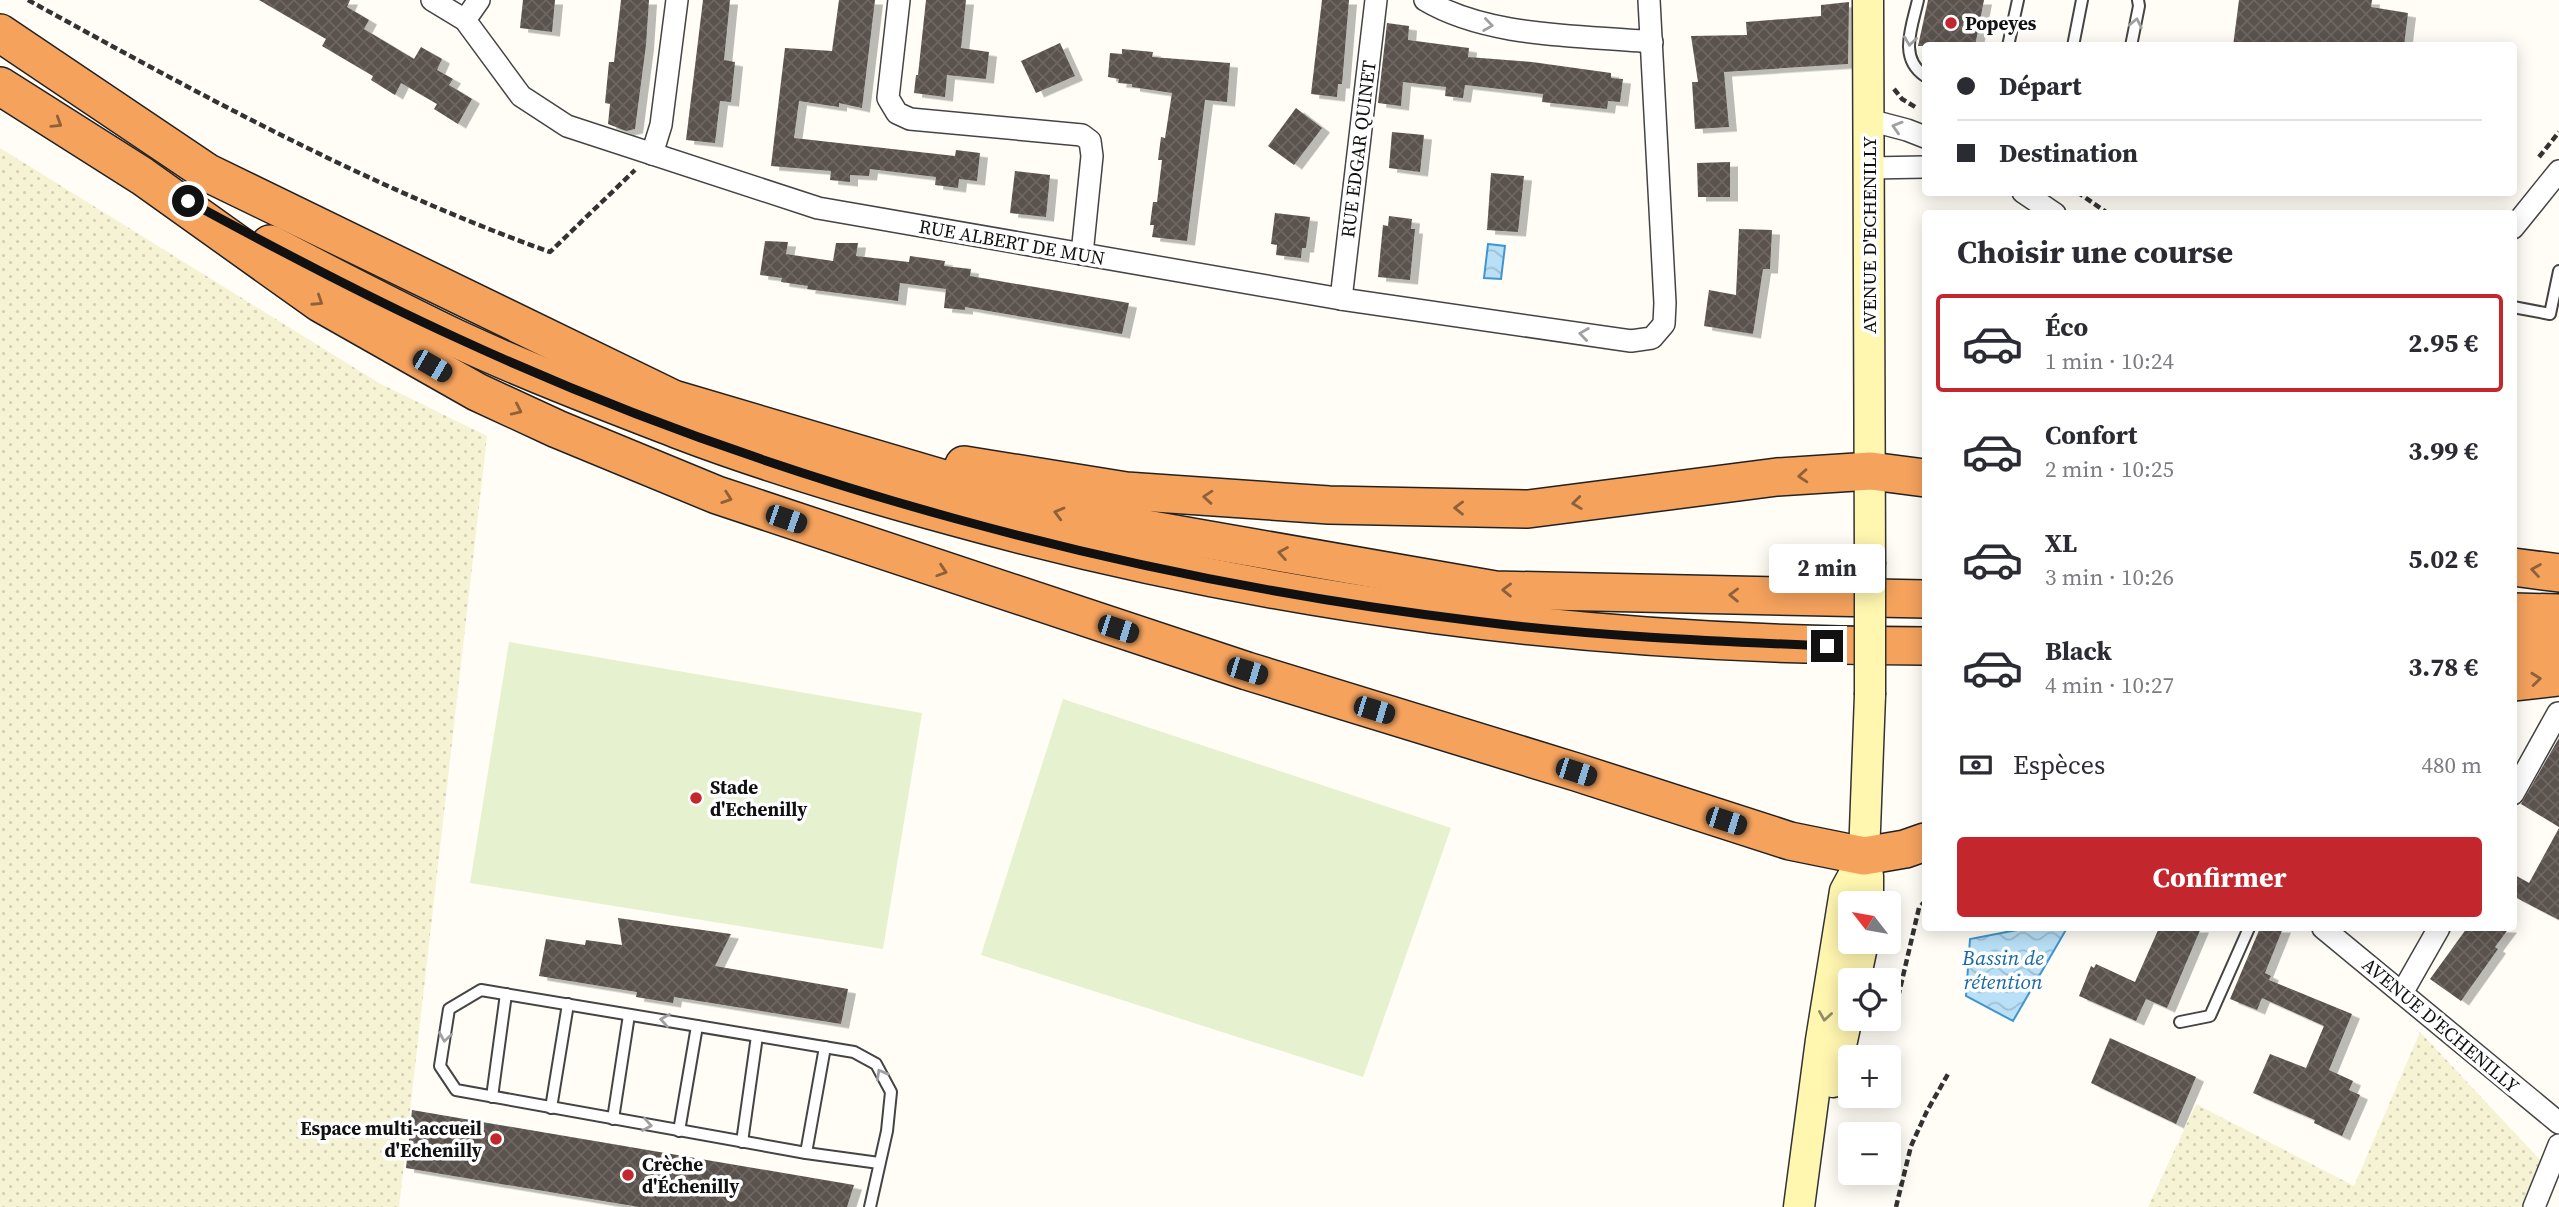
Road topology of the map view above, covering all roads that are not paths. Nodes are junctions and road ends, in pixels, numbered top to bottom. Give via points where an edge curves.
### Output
1 (432, 0) edge
2 (479, 0) edge
3 (677, 0) edge
4 (899, 0) edge
5 (1376, 0) edge
6 (1425, 0) edge
7 (1649, 0) edge
8 (1868, 0) edge
9 (1918, 0) edge
10 (2018, 0) edge
11 (2082, 0) edge
12 (2138, 0) edge
13 (465, 20) junction
14 (0, 33) edge
15 (1652, 42) junction
16 (2009, 42) edge
17 (2074, 42) edge
18 (2132, 42) edge
19 (1922, 74) edge
20 (0, 86) edge
21 (1869, 120) junction
22 (1922, 136) edge
23 (652, 154) junction
24 (1922, 167) edge
25 (1869, 168) junction
26 (2559, 171) edge
27 (142, 176) junction
28 (2029, 196) edge
29 (2049, 210) edge
30 (2517, 223) edge
31 (1082, 254) junction
32 (2559, 271) edge
33 (1341, 299) junction
34 (2517, 308) edge
35 (811, 440) junction
36 (1871, 471) junction
37 (1922, 478) edge
38 (2517, 567) edge
39 (2559, 573) edge
40 (1922, 599) edge
41 (2517, 612) edge
42 (2559, 612) edge
43 (1922, 646) edge
44 (2517, 648) edge
45 (2559, 648) edge
46 (2559, 677) edge
47 (2517, 682) edge
48 (2558, 713) edge
49 (2517, 787) edge
50 (1922, 843) edge
51 (1864, 856) junction
52 (1868, 891) edge
53 (2248, 931) edge
54 (2327, 931) edge
55 (2437, 931) edge
56 (2402, 993) junction
57 (506, 994) junction
58 (568, 1004) junction
59 (629, 1015) junction
60 (2180, 1022) dead end
61 (697, 1026) junction
62 (1844, 1031) edge
63 (757, 1036) junction
64 (825, 1047) junction
65 (492, 1097) junction
66 (551, 1108) junction
67 (613, 1119) junction
68 (2559, 1123) edge
69 (680, 1130) junction
70 (742, 1142) junction
71 (2559, 1145) edge
72 (806, 1153) junction
73 (879, 1163) junction
74 (870, 1207) edge
75 (1799, 1207) edge
76 (1813, 1207) edge
77 (2534, 1207) edge

1 - 13 street, RUE ALBERT DE MUN
2 - 13 street
3 - 23 street via 661,125
4 - 31 street via 888,98 897,113 910,119 1082,135 1090,141 1093,156
5 - 33 street, RUE EDGAR QUINET
6 -> 15 street via 1476,23
7 - 15 street
8 - 21 street, AVENUE D'ECHENILLY
9 -> 19 lane via 1908,57
10 - 16 lane
11 - 17 lane
18 -> 12 lane
13 - 23 street, RUE ALBERT DE MUN via 521,96 567,126
14 - 35 highway via 208,173 673,399
15 -> 33 street, RUE ALBERT DE MUN via 1665,303 1664,324 1652,338 1631,341
20 -> 27 highway
22 -> 21 street
21 - 25 street, AVENUE D'ECHENILLY
23 - 31 street, RUE ALBERT DE MUN via 818,208
24 - 25 street
25 - 36 street, AVENUE D'ECHENILLY
26 - 30 street
27 - 43 highway via 370,296 574,388 800,472 1043,541 1212,579 1476,622 1716,641
27 -> 51 highway via 320,303 465,385 693,486 1247,671 1790,841
28 - 29 street
31 - 33 street, RUE ALBERT DE MUN
32 - 34 lane via 2550,314
36 -> 35 highway via 1528,509 1329,505 1126,491
40 -> 35 highway via 1495,590 1066,515
36 - 37 highway
36 - 51 street, AVENUE D'ECHENILLY, bridge
39 -> 38 highway
41 - 42 highway
44 - 45 highway
47 -> 46 highway
48 - 49 street
50 - 51 highway
51 - 52 street, AVENUE D'ECHENILLY
51 -> 75 street via 1845,891
53 - 60 lane via 2210,1016
54 - 56 street, AVENUE D'ECHENILLY
55 - 56 street
56 - 68 street, AVENUE D'ECHENILLY
57 - 58 lane
57 - 65 lane
57 -> 65 lane via 481,990 449,1009 440,1066 456,1090
58 - 59 lane
58 - 66 lane
61 -> 59 lane
59 - 67 lane
61 - 63 lane
61 - 69 lane
62 - 76 street
63 - 64 lane
63 - 70 lane
64 - 72 lane
73 -> 64 lane via 891,1092 876,1064 854,1052
65 - 66 lane
66 - 67 lane
67 -> 69 lane
69 - 70 lane
70 - 72 lane
71 - 77 street
72 - 73 lane
73 - 74 lane

